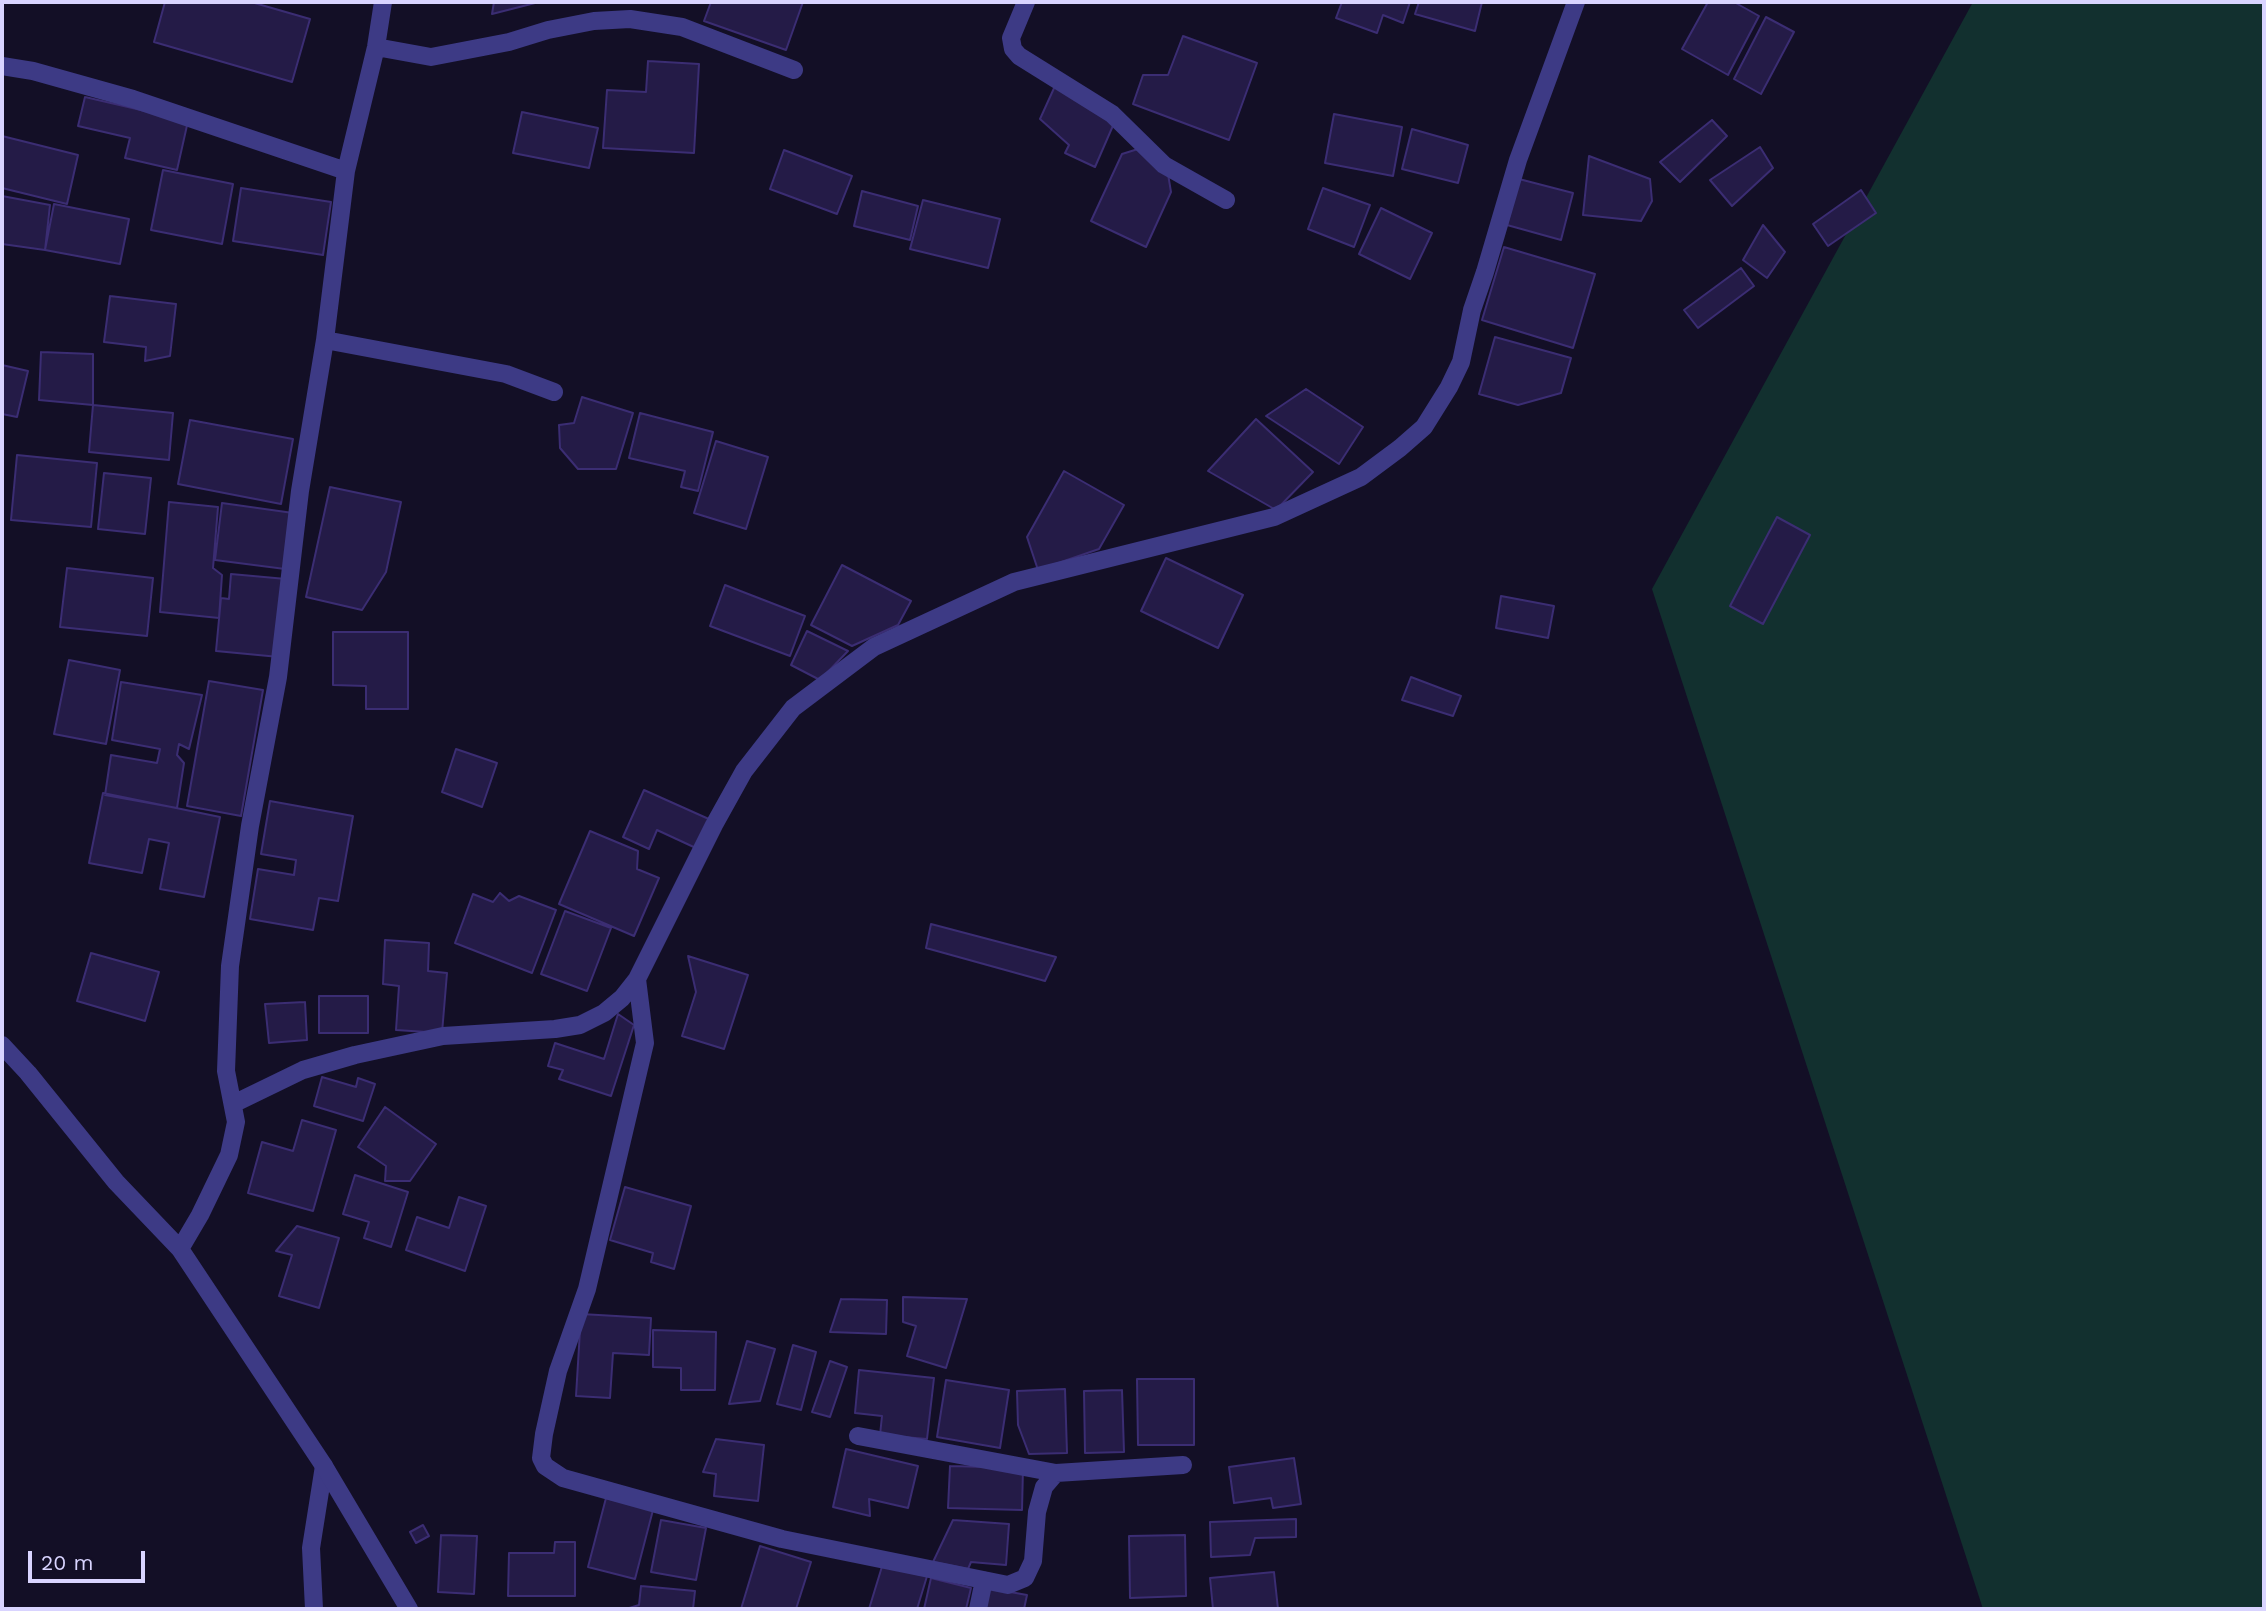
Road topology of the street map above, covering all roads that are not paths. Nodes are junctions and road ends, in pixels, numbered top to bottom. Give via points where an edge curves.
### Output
1 (383, 2) edge
2 (1026, 2) edge
3 (1576, 2) edge
4 (376, 47) junction
5 (2, 66) edge
6 (794, 70) dead end
7 (346, 171) junction
8 (1226, 200) dead end
9 (325, 340) junction
10 (554, 392) dead end
11 (637, 979) junction
12 (2, 1045) edge
13 (233, 1104) junction
14 (180, 1250) junction
15 (858, 1436) dead end
16 (1183, 1465) dead end
17 (324, 1466) junction
18 (1056, 1472) junction
19 (984, 1580) junction
20 (314, 1609) edge
21 (410, 1609) edge
22 (978, 1609) edge

1 - 4 street
2 - 8 street via 1011,37 1019,57 1112,114 1164,165
3 - 11 street via 1518,160 1472,310 1461,362 1424,427 1361,477 1274,517 1014,582 874,647 793,708 744,771
4 - 6 street via 431,57 594,21 630,19 682,27
4 - 7 street
5 - 7 street via 134,99
7 - 9 street
9 - 10 street via 506,374
9 - 13 street via 300,491 278,677 230,966 226,1072
11 - 13 street via 604,1013 580,1025 443,1036 355,1055 303,1070
11 - 19 street via 645,1043 587,1289 558,1371 541,1458 545,1466 563,1478 782,1539
12 - 14 street via 116,1182
13 - 14 street via 236,1122 229,1155
14 - 17 street
15 - 18 street
16 - 18 street
17 - 20 street via 311,1548
17 - 21 street
18 - 19 street via 1044,1487 1033,1561 1025,1578 1008,1585
19 - 22 street

